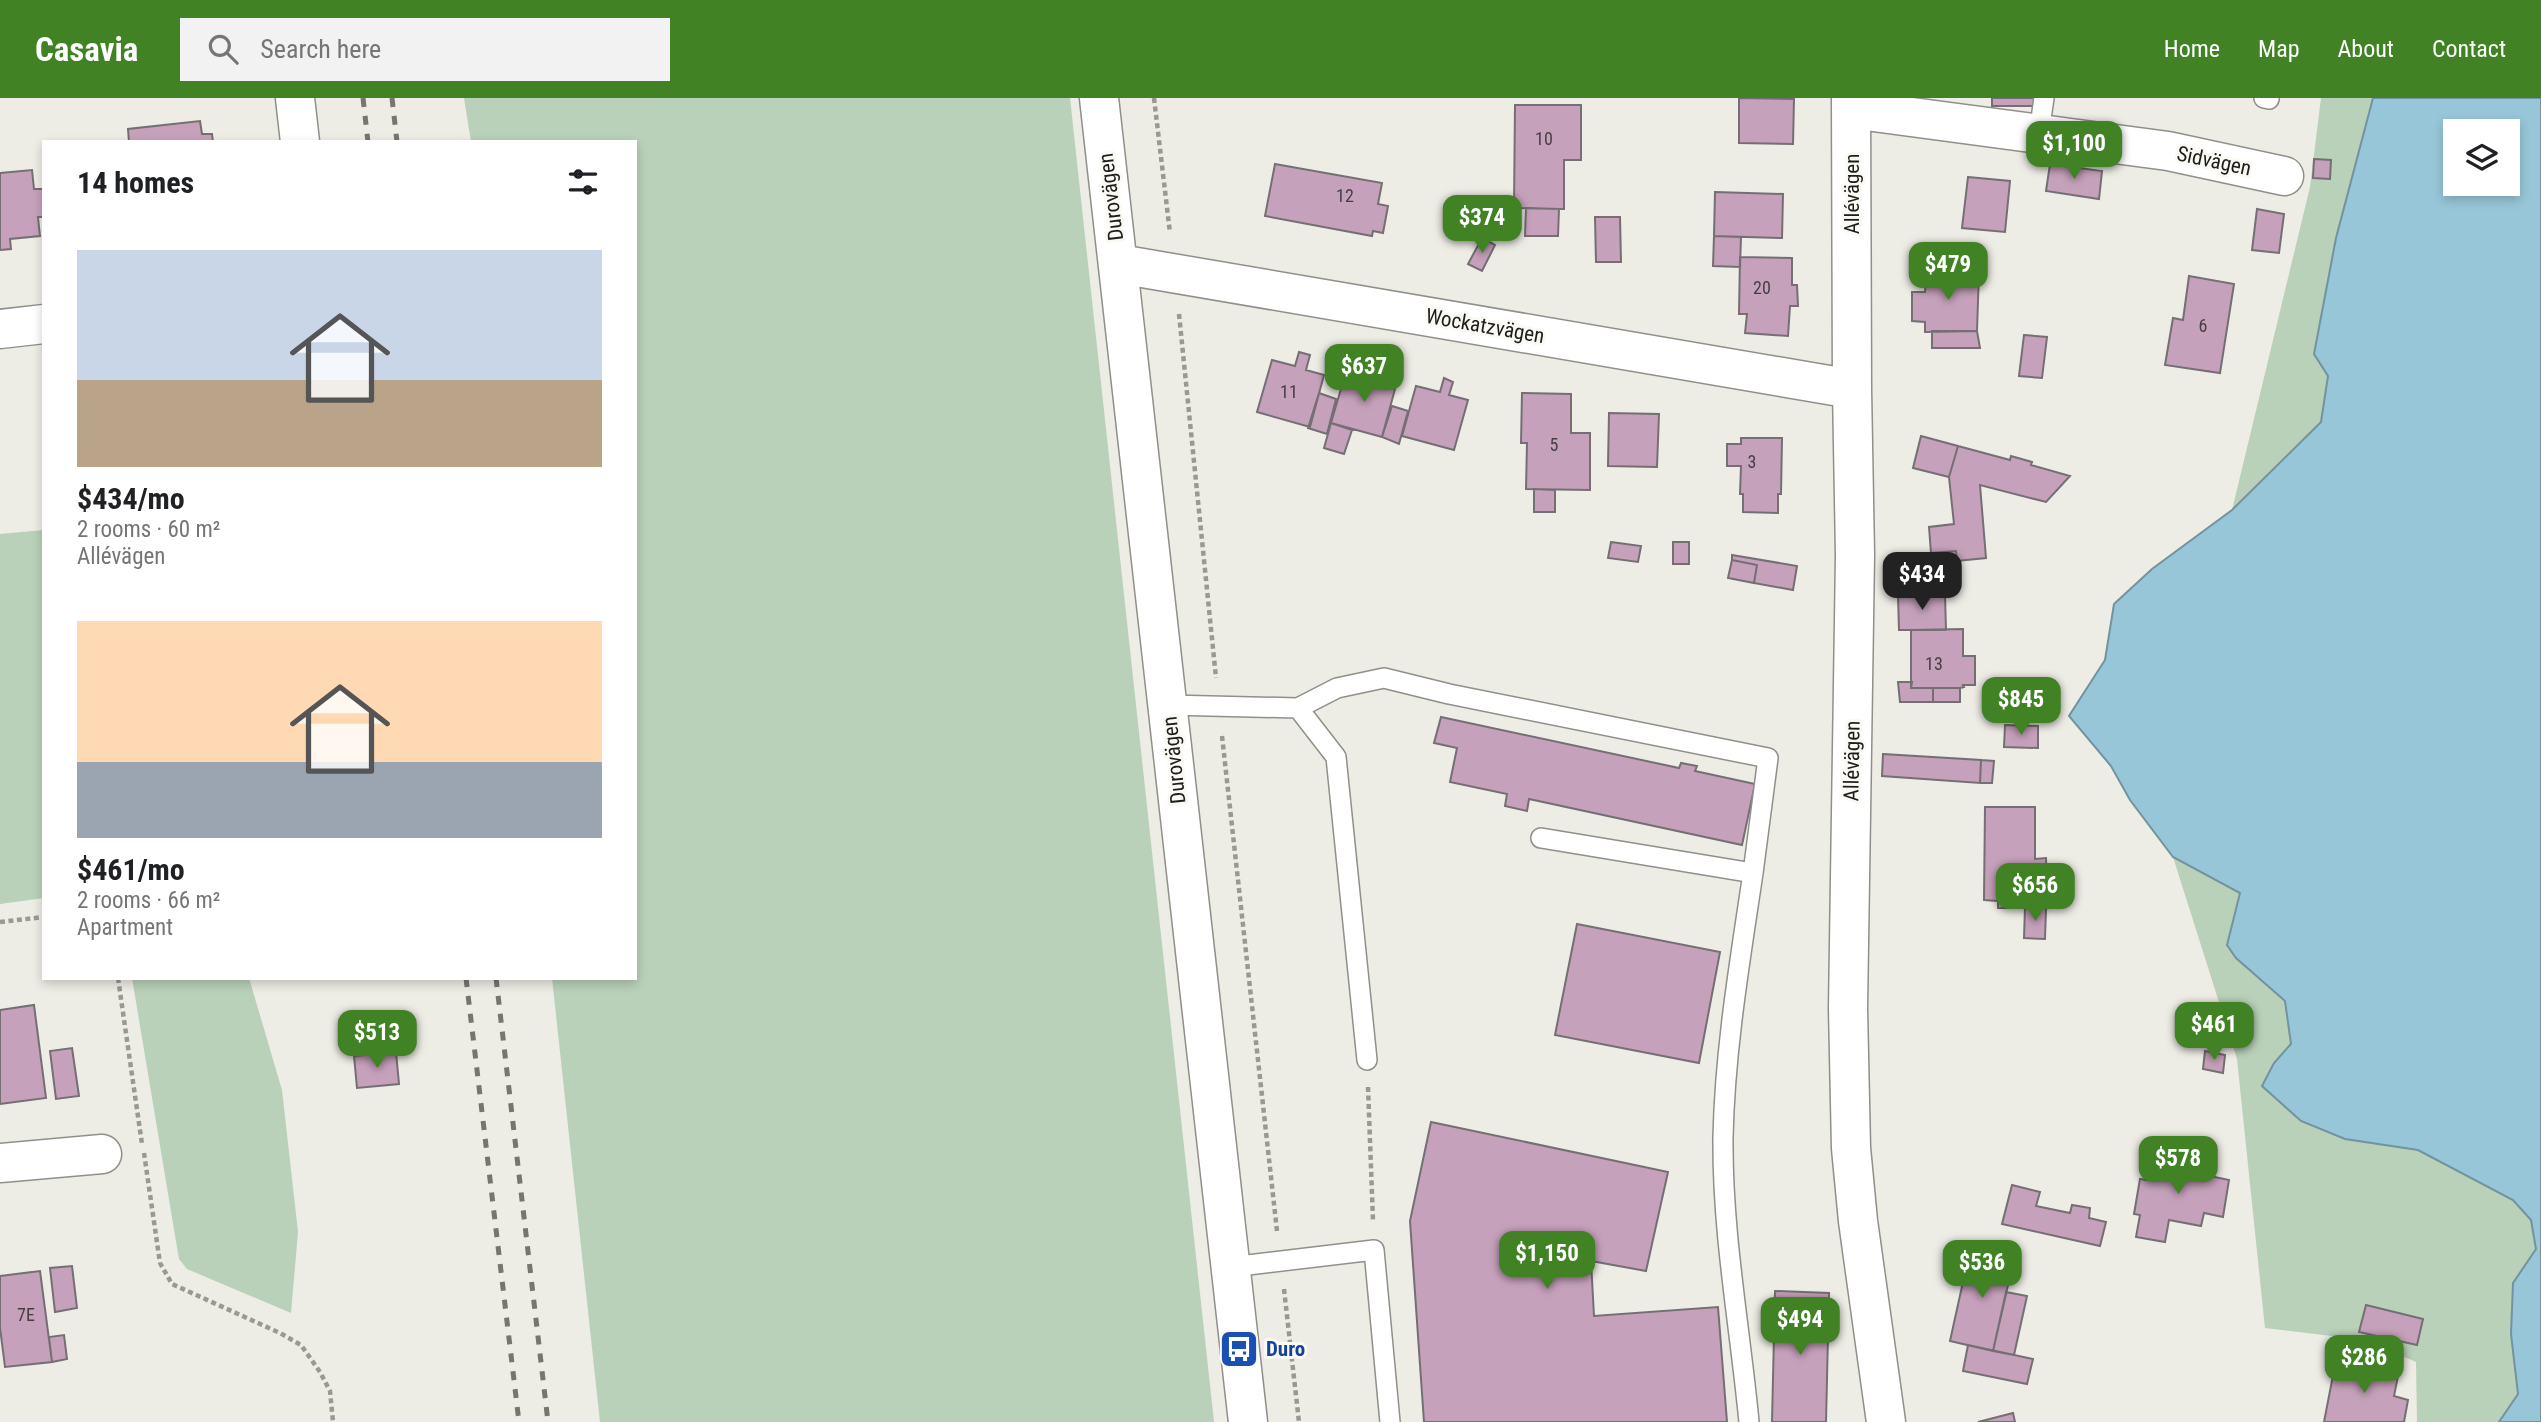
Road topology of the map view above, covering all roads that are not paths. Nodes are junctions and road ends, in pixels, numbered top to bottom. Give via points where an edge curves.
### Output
1 (295, 98) edge
2 (1099, 98) edge
3 (2264, 98) edge
4 (2269, 99) edge
5 (1851, 103) edge
6 (2041, 115) edge
7 (300, 140) edge
8 (2284, 176) dead end
9 (1119, 264) junction
10 (42, 324) edge
11 (0, 329) edge
12 (1852, 389) junction
13 (1168, 705) junction
14 (1298, 708) junction
15 (1541, 838) dead end
16 (1753, 873) junction
17 (1367, 1060) road end
18 (102, 1154) dead end
19 (0, 1163) edge
20 (1231, 1267) junction
21 (1248, 1422) edge
22 (1390, 1422) edge
23 (1749, 1422) edge
24 (1886, 1422) edge

1 - 7 street
2 - 9 street, Durovägen
3 - 4 lane
5 - 6 street, Sidvägen
5 - 12 street, Allévägen
6 - 8 street, Sidvägen via 2168,151
9 - 12 street, Wockatzvägen
9 - 13 street, Durovägen
10 - 11 street
12 - 24 street, Allévägen via 1855,555 1848,1008 1852,1148
13 - 14 lane
13 - 20 street, Durovägen
14 - 16 lane via 1337,688 1384,678 1768,758
14 - 17 lane via 1336,757
15 - 16 lane
16 - 23 lane via 1727,1063 1723,1138 1730,1276
18 - 19 street
20 - 21 street, Durovägen
20 - 22 lane via 1374,1250

